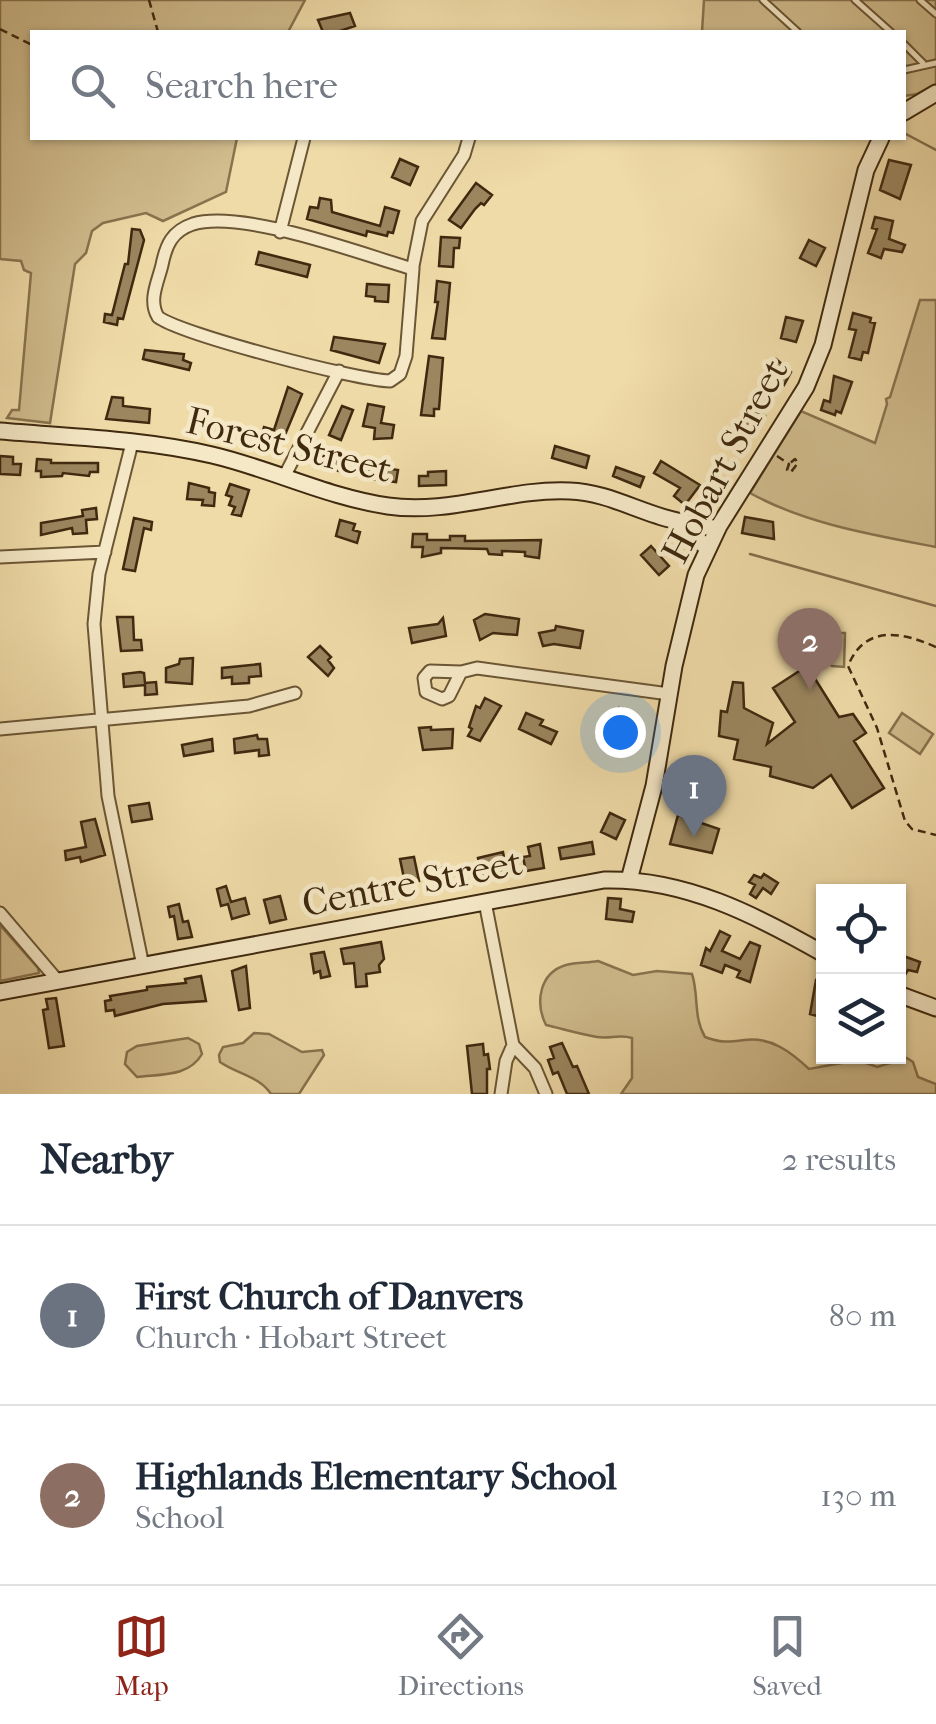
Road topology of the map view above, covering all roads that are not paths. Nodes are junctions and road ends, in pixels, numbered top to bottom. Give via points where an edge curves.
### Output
1 (762, 0) edge
2 (855, 0) edge
3 (920, 0) edge
4 (936, 14) edge
5 (796, 30) edge
6 (889, 30) edge
7 (906, 46) edge
8 (924, 63) junction
9 (936, 63) edge
10 (906, 69) edge
11 (936, 93) edge
12 (906, 111) edge
13 (303, 140) edge
14 (468, 140) edge
15 (879, 140) edge
16 (280, 232) junction
17 (413, 268) junction
18 (339, 371) junction
19 (0, 431) edge
20 (132, 443) junction
21 (284, 477) junction
22 (678, 522) junction
23 (717, 529) junction
24 (708, 548) junction
25 (105, 552) junction
26 (0, 557) edge
27 (461, 672) dead end
28 (295, 693) dead end
29 (669, 694) junction
30 (102, 719) junction
31 (0, 729) edge
32 (630, 880) junction
33 (485, 902) junction
34 (0, 912) edge
35 (816, 950) edge
36 (143, 966) junction
37 (58, 982) junction
38 (0, 992) edge
39 (906, 997) edge
40 (936, 1008) edge
41 (513, 1045) junction
42 (501, 1094) edge
43 (546, 1094) edge

1 - 5 lane
2 - 6 lane
3 - 4 lane
7 - 8 lane
8 - 9 lane
8 - 10 lane
11 - 12 main road
13 - 16 street
14 - 17 street via 422,221
15 - 23 main road, Hobart Street via 806,387
16 - 17 street
16 - 18 street via 225,222 178,232 165,250 154,310 189,330
17 - 18 street via 406,356 397,377 380,381
18 - 21 street
19 - 20 main road, Forest Street
20 - 21 main road, Forest Street via 209,454
20 - 25 street
21 - 22 main road, Forest Street via 362,502 416,509 570,491
22 - 23 main road, Forest Street
22 - 24 main road, Forest Street
23 - 24 main road, Hobart Street
24 - 29 main road, Hobart Street
25 - 26 street
25 - 30 street via 94,601
27 - 29 street via 477,668
28 - 30 street via 249,706
29 - 32 main road, Hobart Street
30 - 31 street
30 - 36 street via 112,820
32 - 33 main road, Centre Street
32 - 35 main road, Centre Street via 650,880 740,909
33 - 36 main road, Centre Street
33 - 41 street
34 - 37 street
36 - 37 main road, Centre Street
37 - 38 main road, Centre Street
39 - 40 main road
41 - 42 street
41 - 43 street via 535,1068

